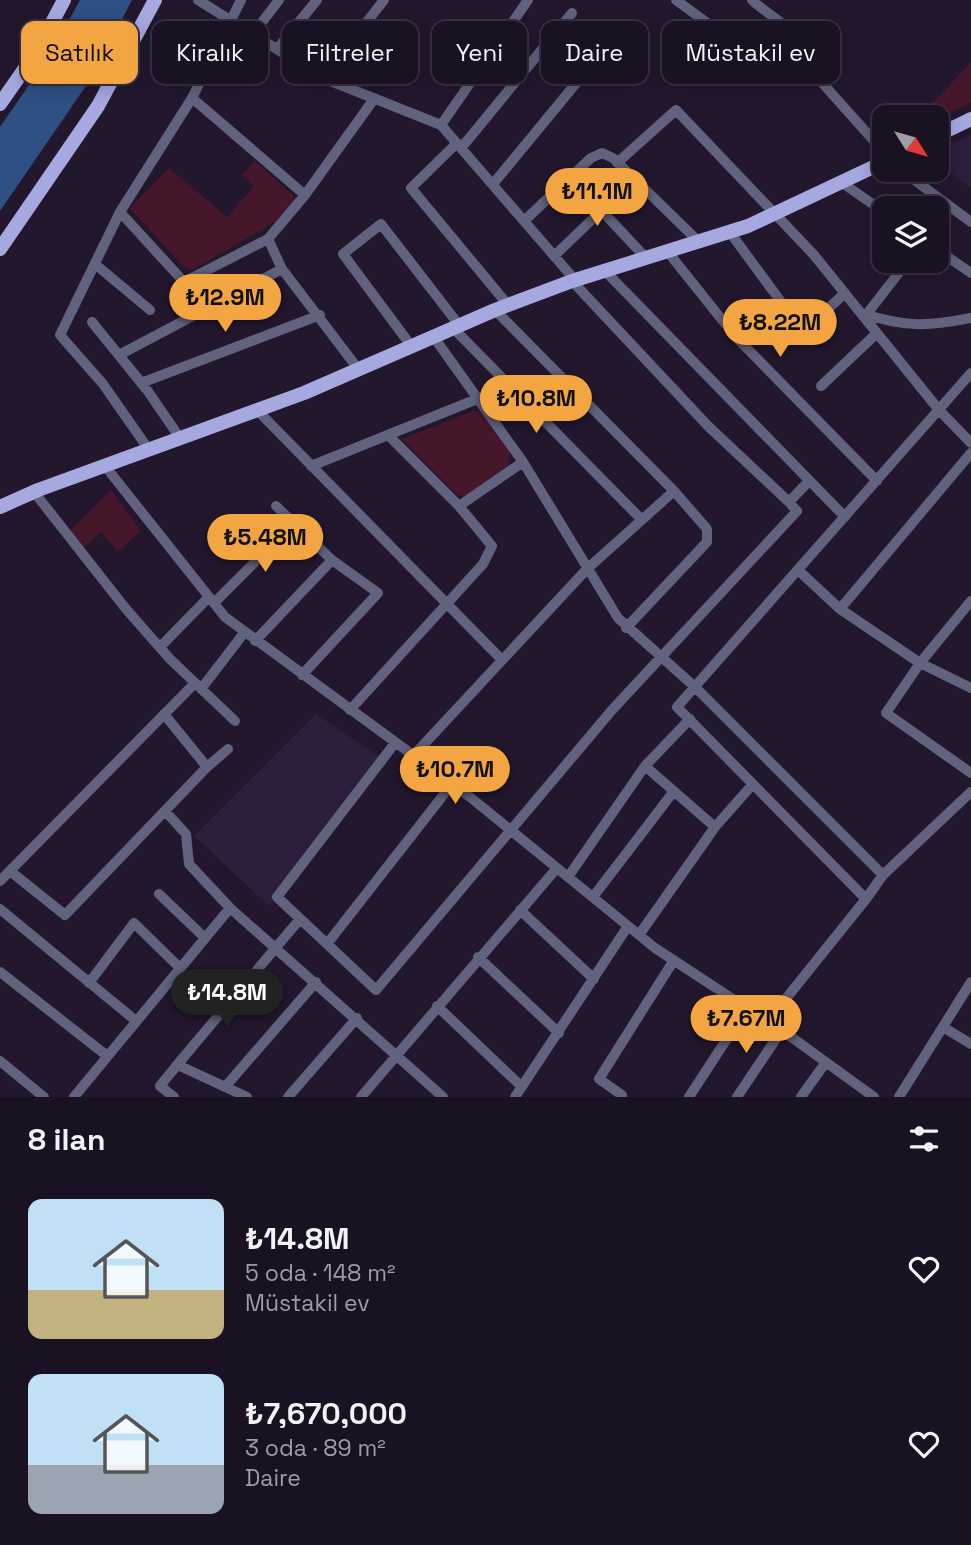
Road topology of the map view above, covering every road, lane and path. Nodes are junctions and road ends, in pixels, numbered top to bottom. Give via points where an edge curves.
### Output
1 (64, 0) edge
2 (155, 0) edge
3 (198, 0) edge
4 (241, 0) edge
5 (279, 0) edge
6 (317, 0) edge
7 (384, 0) edge
8 (528, 0) edge
9 (676, 0) edge
10 (752, 0) edge
11 (572, 13) dead end
12 (231, 21) joint
13 (263, 21) edge
14 (368, 21) edge
15 (705, 21) edge
16 (777, 21) edge
17 (268, 43) edge
18 (277, 49) junction
19 (282, 52) edge
20 (199, 84) edge
21 (338, 84) edge
22 (575, 84) edge
23 (822, 84) edge
24 (192, 98) junction
25 (374, 99) junction
26 (0, 104) edge
27 (971, 119) edge
28 (441, 125) junction
29 (949, 130) edge
30 (872, 139) edge
31 (460, 145) junction
32 (617, 163) junction
33 (872, 167) edge
34 (571, 178) junction
35 (841, 181) junction
36 (917, 182) edge
37 (493, 184) junction
38 (305, 195) junction
39 (872, 203) edge
40 (602, 211) junction
41 (120, 212) junction
42 (776, 212) junction
43 (525, 220) junction
44 (971, 222) edge
45 (729, 231) junction
46 (268, 239) junction
47 (698, 241) junction
48 (0, 249) edge
49 (667, 251) junction
50 (554, 257) junction
51 (646, 258) junction
52 (949, 258) edge
53 (94, 264) junction
54 (282, 269) junction
55 (605, 271) junction
56 (898, 273) edge
57 (971, 273) edge
58 (573, 281) junction
59 (845, 293) junction
60 (501, 308) junction
61 (150, 310) dead end
62 (864, 314) junction
63 (320, 315) junction
64 (971, 318) edge
65 (92, 322) dead end
66 (456, 327) junction
67 (877, 333) junction
68 (433, 336) junction
69 (412, 347) junction
70 (119, 355) junction
71 (359, 370) junction
72 (971, 373) edge
73 (141, 383) junction
74 (821, 386) dead end
75 (477, 399) junction
76 (257, 410) junction
77 (939, 410) junction
78 (388, 435) junction
79 (180, 438) junction
80 (971, 443) edge
81 (149, 450) junction
82 (971, 453) edge
83 (523, 461) junction
84 (105, 466) junction
85 (311, 466) junction
86 (809, 481) junction
87 (877, 481) junction
88 (674, 491) junction
89 (34, 492) junction
90 (789, 502) junction
91 (276, 506) dead end
92 (459, 506) junction
93 (0, 508) edge
94 (845, 517) junction
95 (641, 519) junction
96 (294, 523) junction
97 (332, 560) junction
98 (587, 569) junction
99 (798, 570) junction
100 (211, 600) junction
101 (971, 601) edge
102 (447, 604) junction
103 (840, 609) junction
104 (626, 628) junction
105 (244, 633) junction
106 (255, 641) junction
107 (160, 647) junction
108 (659, 658) junction
109 (502, 660) junction
110 (920, 663) junction
111 (302, 675) junction
112 (198, 686) junction
113 (695, 687) junction
114 (971, 688) edge
115 (350, 710) junction
116 (164, 714) junction
117 (690, 719) junction
118 (235, 721) dead end
119 (395, 743) junction
120 (228, 749) dead end
121 (412, 757) junction
122 (645, 766) junction
123 (206, 767) junction
124 (971, 773) edge
125 (452, 784) junction
126 (752, 784) junction
127 (674, 791) junction
128 (971, 792) edge
129 (165, 811) junction
130 (715, 827) junction
131 (510, 830) junction
132 (557, 868) junction
133 (10, 871) junction
134 (883, 875) junction
135 (568, 877) junction
136 (0, 881) edge
137 (159, 894) dead end
138 (593, 897) junction
139 (866, 899) junction
140 (230, 908) junction
141 (0, 909) edge
142 (520, 910) junction
143 (300, 919) junction
144 (628, 926) junction
145 (639, 935) junction
146 (205, 938) junction
147 (327, 944) junction
148 (276, 946) junction
149 (478, 957) junction
150 (674, 960) junction
151 (180, 968) junction
152 (0, 972) edge
153 (594, 979) junction
154 (316, 982) junction
155 (89, 983) junction
156 (970, 987) edge
157 (437, 1006) junction
158 (747, 1008) junction
159 (356, 1018) junction
160 (135, 1020) junction
161 (768, 1021) junction
162 (943, 1027) junction
163 (782, 1030) junction
164 (559, 1033) junction
165 (971, 1044) edge
166 (396, 1054) junction
167 (106, 1055) junction
168 (182, 1059) junction
169 (0, 1061) edge
170 (826, 1062) junction
171 (225, 1087) junction
172 (522, 1087) junction
173 (622, 1095) dead end
174 (439, 1096) edge
175 (44, 1097) edge
176 (74, 1097) edge
177 (174, 1097) edge
178 (247, 1097) edge
179 (288, 1097) edge
180 (360, 1097) edge
181 (515, 1097) edge
182 (689, 1097) edge
183 (737, 1097) edge
184 (801, 1097) edge
185 (874, 1097) edge
186 (899, 1097) edge

1 - 26 main road via 37,51
2 - 48 main road via 98,106
3 - 12 street
4 - 12 street
5 - 13 street
6 - 18 street
7 - 14 street
8 - 28 street
9 - 15 street
10 - 16 street
11 - 31 street
17 - 18 street
18 - 19 street
20 - 24 street
21 - 25 street
22 - 37 street
23 - 30 street
24 - 38 street
24 - 41 street
25 - 28 street
25 - 38 street
27 - 29 main road
28 - 31 street
31 - 37 street
31 - 60 street via 411,188
32 - 34 street via 608,154 597,154
32 - 42 street via 676,110
32 - 47 street
33 - 35 main road
34 - 40 street
34 - 43 street
35 - 39 street
35 - 42 main road
36 - 44 street
37 - 43 street
38 - 46 street
40 - 50 street
40 - 51 street
41 - 46 street via 184,282
41 - 53 street
42 - 45 main road
42 - 59 street
43 - 50 street
45 - 47 main road
45 - 59 street via 803,332
46 - 54 street
47 - 49 main road
49 - 51 main road
49 - 87 street via 735,336
50 - 58 street
51 - 55 main road
52 - 57 street
53 - 61 street
53 - 81 street via 60,335 103,384
54 - 63 street
54 - 70 street
55 - 58 main road
55 - 86 street
56 - 62 street
58 - 60 main road
58 - 90 street via 708,426
59 - 62 street
60 - 66 main road
60 - 88 street
62 - 64 street via 898,325 939,325
62 - 67 street
63 - 71 street
63 - 73 street
65 - 70 street
66 - 68 main road
66 - 69 street via 381,224 343,254
66 - 95 street
67 - 74 street
67 - 77 street
68 - 69 main road
68 - 75 street
69 - 71 main road
70 - 73 street
71 - 76 main road
72 - 77 street
73 - 79 street
75 - 78 street
75 - 83 street
76 - 79 main road
76 - 85 street
77 - 80 street
77 - 87 street
78 - 85 street
78 - 92 street
79 - 81 main road
81 - 84 main road
82 - 103 street
83 - 92 street
83 - 98 street
84 - 89 main road
84 - 100 street
85 - 102 street
86 - 90 street
86 - 94 street
87 - 94 street
88 - 95 street
88 - 104 street via 707,529 707,542
89 - 93 main road
89 - 107 street
90 - 108 street via 797,511
91 - 96 street
92 - 102 street via 492,546 484,564
94 - 99 street
95 - 98 street
96 - 97 street
96 - 100 street
97 - 106 street
97 - 111 street via 378,593
98 - 104 street
98 - 109 street
99 - 103 street
99 - 113 street
100 - 105 street
100 - 107 street
101 - 110 street
102 - 109 street
102 - 115 street
103 - 110 street
104 - 108 street
105 - 106 street
105 - 112 street
106 - 111 street
107 - 112 street
108 - 113 street
108 - 131 street
109 - 121 street
110 - 114 street
110 - 124 street via 886,713
111 - 115 street
112 - 116 street
112 - 118 street
113 - 117 street via 677,707
113 - 134 street
115 - 119 street
116 - 123 street
116 - 133 street
117 - 122 street
117 - 126 street
119 - 121 street
119 - 143 street via 277,897
120 - 123 street
121 - 125 street
122 - 127 street
122 - 135 street
123 - 129 street
125 - 131 street
125 - 147 street
126 - 130 street
126 - 139 street
127 - 130 street
127 - 138 street
128 - 134 street
129 - 133 street via 65,915
129 - 140 street via 186,834 189,864
130 - 145 street
131 - 132 street
131 - 147 street via 376,990
132 - 135 street
132 - 142 street
133 - 136 street
134 - 139 street
135 - 138 street
137 - 146 street
138 - 144 street
139 - 161 street
140 - 146 street
140 - 148 street
141 - 155 street
142 - 149 street
142 - 153 street
143 - 147 street
143 - 148 street
144 - 145 street
144 - 153 street
145 - 150 street
146 - 151 street
148 - 154 street
148 - 168 street
149 - 157 street
149 - 164 street
150 - 158 street
150 - 173 street via 599,1079
151 - 155 street via 134,923
151 - 160 street
152 - 167 street
153 - 164 street
154 - 159 street
154 - 171 street
155 - 160 street
156 - 162 street
157 - 166 street
157 - 172 street
158 - 161 street
158 - 182 street
159 - 166 street
159 - 179 street
160 - 167 street
161 - 163 street
162 - 165 street
162 - 186 street
163 - 170 street
163 - 183 street
164 - 172 street
166 - 174 street
166 - 180 street
167 - 176 street
168 - 171 street via 180,1066
168 - 177 street via 160,1086
169 - 175 street
170 - 184 street
170 - 185 street
171 - 178 street
172 - 181 street

